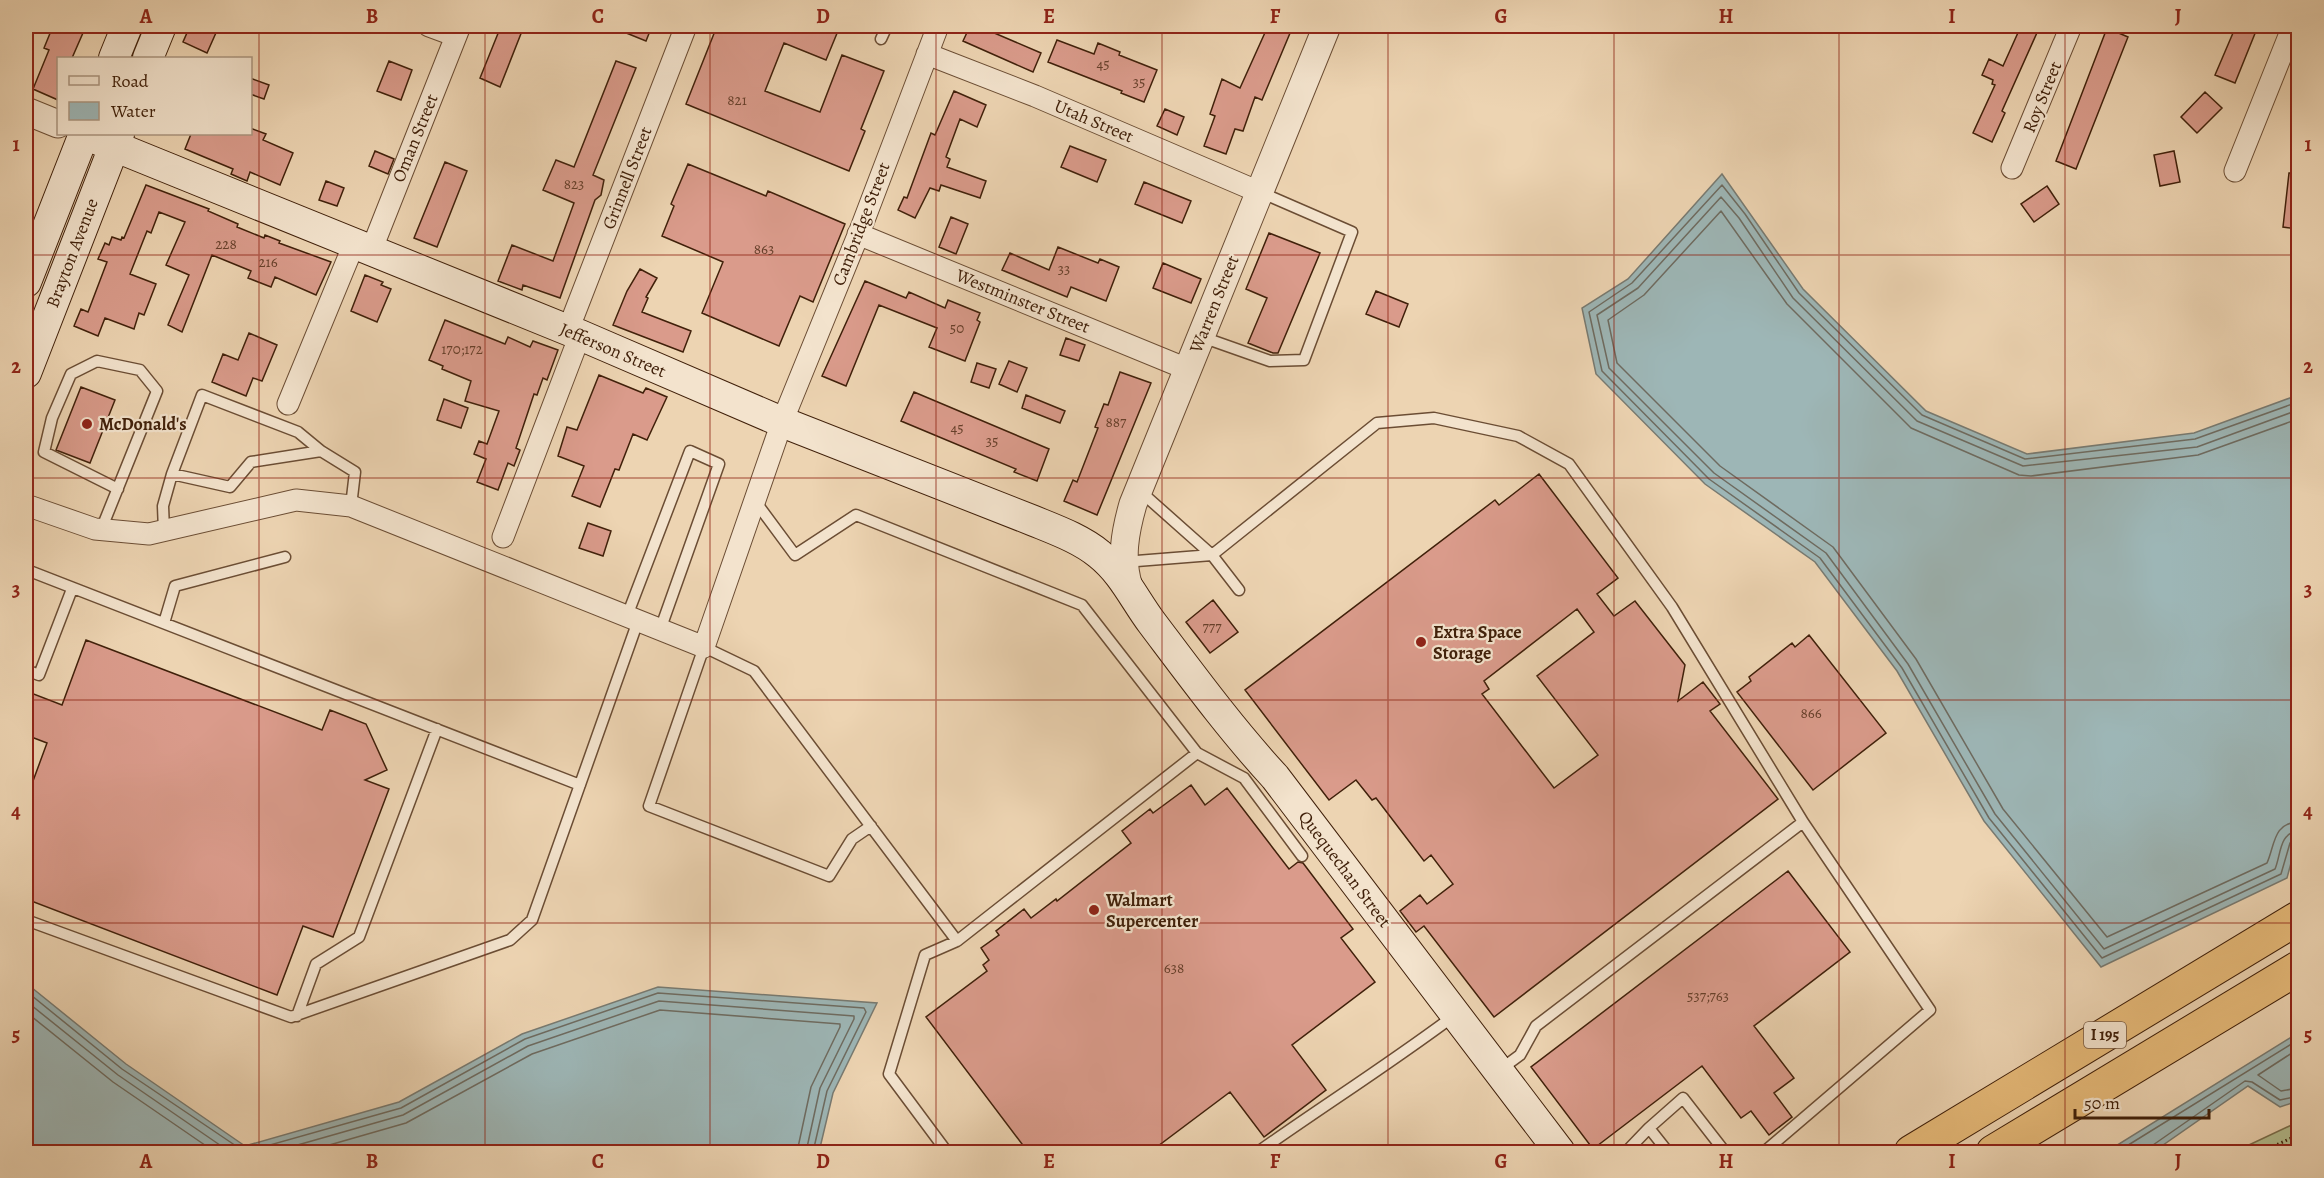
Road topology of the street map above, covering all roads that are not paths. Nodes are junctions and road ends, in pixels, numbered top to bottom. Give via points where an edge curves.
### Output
1 (127, 26) edge
2 (161, 26) edge
3 (429, 26) edge
4 (686, 26) edge
5 (887, 26) edge
6 (1327, 26) edge
7 (2071, 26) edge
8 (2293, 26) edge
9 (934, 28) edge
10 (458, 31) edge
11 (881, 39) dead end
12 (927, 54) junction
13 (114, 57) edge
14 (148, 57) edge
15 (26, 111) edge
16 (57, 124) edge
17 (83, 135) edge
18 (88, 135) edge
19 (116, 140) edge
20 (2012, 168) dead end
21 (2235, 171) dead end
22 (1259, 192) junction
23 (858, 234) junction
24 (362, 247) junction
25 (26, 282) edge
26 (574, 333) junction
27 (1200, 336) junction
28 (1187, 369) junction
29 (26, 373) edge
30 (288, 404) dead end
31 (782, 422) junction
32 (321, 451) junction
33 (172, 474) junction
34 (118, 489) junction
35 (1138, 489) junction
36 (755, 500) junction
37 (26, 505) edge
38 (351, 506) junction
39 (101, 530) junction
40 (164, 531) junction
41 (502, 537) dead end
42 (1212, 555) junction
43 (285, 557) dead end
44 (26, 573) edge
45 (1126, 575) junction
46 (72, 589) junction
47 (1239, 590) dead end
48 (633, 619) junction
49 (164, 623) junction
50 (660, 630) junction
51 (704, 647) junction
52 (26, 670) edge
53 (437, 729) junction
54 (1197, 753) junction
55 (580, 785) junction
56 (1803, 822) junction
57 (871, 826) junction
58 (1302, 856) dead end
59 (2298, 918) edge
60 (26, 920) edge
61 (957, 941) junction
62 (2298, 968) edge
63 (1456, 1014) junction
64 (297, 1016) junction
65 (1498, 1071) junction
66 (1649, 1128) junction
67 (947, 1152) edge
68 (1258, 1152) edge
69 (1560, 1152) edge
70 (1626, 1152) edge
71 (1668, 1152) edge
72 (1725, 1152) edge
73 (1764, 1152) edge
74 (1911, 1152) edge
75 (1993, 1152) edge

1 - 13 main road
2 - 14 main road
3 - 10 street
4 - 26 street, Grinnell Street
5 - 11 lane
6 - 22 street, Warren Street
7 - 20 street, Roy Street
8 - 21 street
9 - 12 street, Cambridge Street
10 - 24 street, Oman Street
12 - 22 street, Utah Street
12 - 23 street, Cambridge Street
15 - 16 street
17 - 25 main road, Brayton Avenue
18 - 19 main road, Jefferson Street
19 - 24 main road, Jefferson Street
19 - 29 main road, Brayton Avenue
22 - 27 street, Warren Street
22 - 27 lane via 1353,232 1304,360 1270,361
23 - 28 street, Westminster Street
23 - 31 street, Cambridge Street
24 - 26 main road, Jefferson Street
24 - 30 street, Oman Street
26 - 31 main road, Jefferson Street
26 - 41 street, Grinnell Street
27 - 28 street, Warren Street
28 - 35 street, Warren Street
31 - 36 street, Cambridge Street
31 - 45 main road, Jefferson Street via 1055,530
32 - 33 lane via 251,462 230,487
32 - 33 lane via 298,432 202,395
32 - 38 lane via 355,472
33 - 40 lane via 163,506
34 - 34 lane via 158,392 140,370 97,361 71,374 52,418 44,452
34 - 39 lane
35 - 42 lane
35 - 45 street, Warren Street via 1127,527
36 - 51 street, Cambridge Street
36 - 54 lane via 795,555 856,515 1082,605
37 - 39 street
38 - 40 street via 296,500
38 - 48 street
39 - 40 street via 149,534
42 - 45 lane
42 - 47 lane
42 - 56 lane via 1377,423 1434,418 1518,436 1569,464 1672,607
43 - 49 lane via 175,586
44 - 46 lane via 27,570
45 - 63 main road, Quequechan Street via 1144,612
46 - 49 lane
46 - 52 lane via 39,675
48 - 50 street
48 - 50 lane via 690,451 719,464
48 - 55 lane
49 - 53 lane
50 - 51 street
51 - 57 lane via 754,671
51 - 57 lane via 649,806 829,876 852,839
53 - 55 lane
53 - 64 lane via 359,937 316,964
54 - 58 lane via 1244,778
54 - 61 lane
55 - 64 lane via 532,920 510,940
56 - 65 lane via 1536,1026 1520,1055
56 - 73 lane via 1930,1010
57 - 61 lane
59 - 74 highway, I 195
60 - 64 lane
61 - 67 lane via 925,956 888,1074
62 - 75 highway, I 195
63 - 65 main road, Quequechan Street
63 - 68 lane
65 - 69 main road, Quequechan Street
66 - 70 lane
66 - 71 lane
66 - 72 lane via 1683,1098

